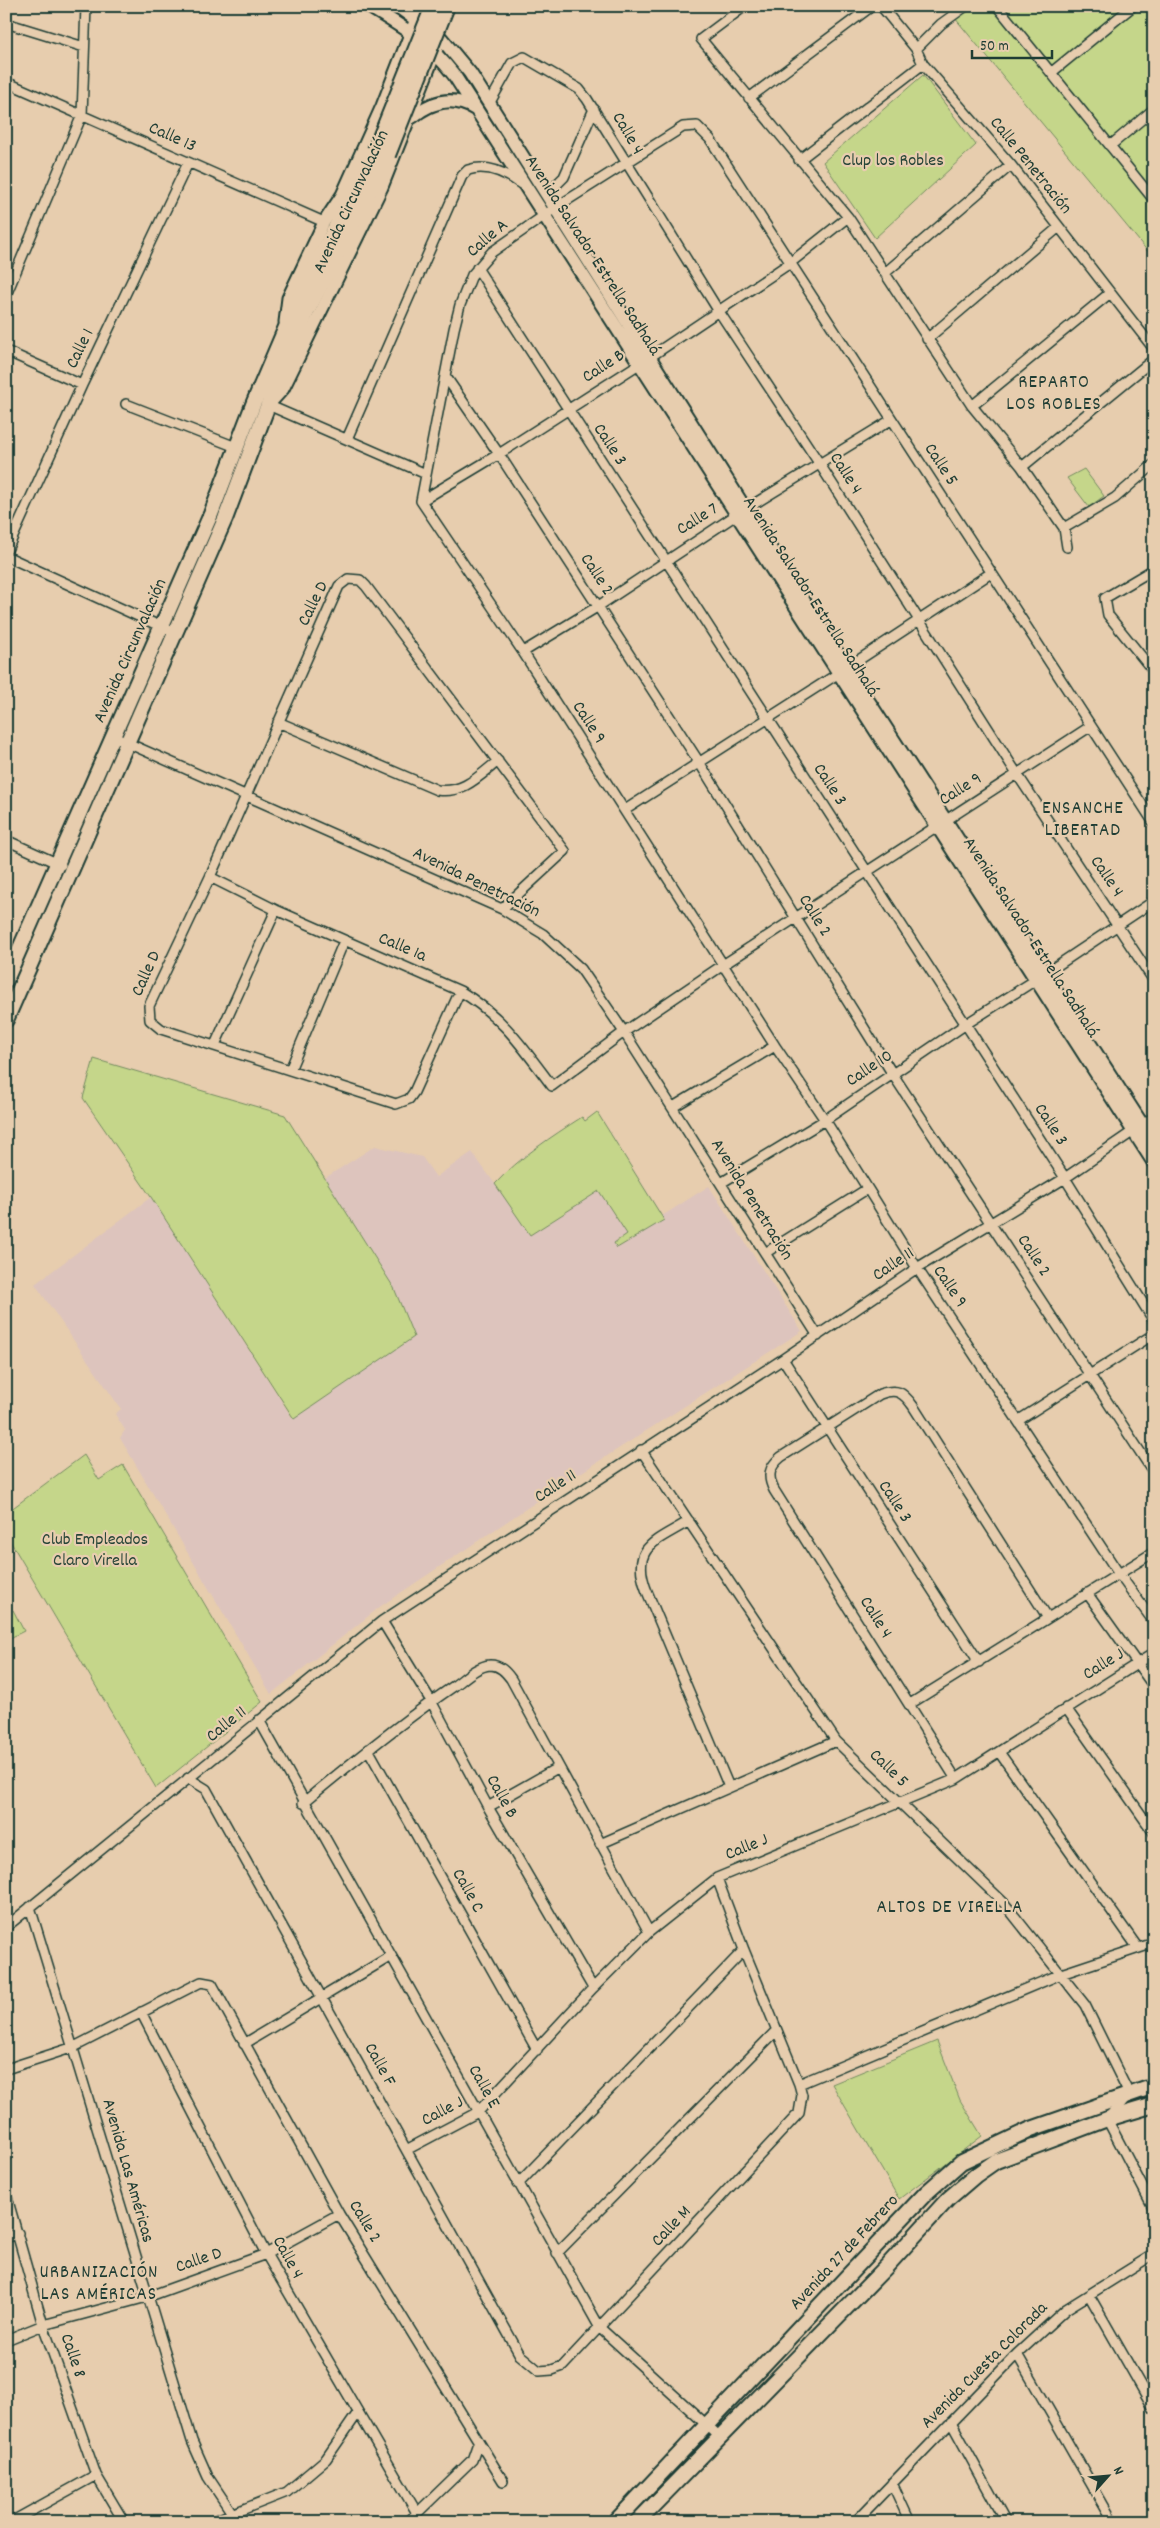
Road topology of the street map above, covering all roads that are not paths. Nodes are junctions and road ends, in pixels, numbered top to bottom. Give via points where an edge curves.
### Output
1 (86, 6) edge
2 (368, 6) edge
3 (397, 6) edge
4 (421, 6) edge
5 (433, 6) edge
6 (447, 6) edge
7 (454, 6) edge
8 (745, 6) edge
9 (872, 6) edge
10 (881, 6) edge
11 (966, 6) edge
12 (997, 6) edge
13 (1133, 6) edge
14 (416, 19) junction
15 (6, 23) edge
16 (411, 32) junction
17 (441, 38) junction
18 (84, 47) junction
19 (916, 48) junction
20 (436, 52) junction
21 (922, 64) junction
22 (1052, 72) junction
23 (6, 82) edge
24 (749, 98) junction
25 (489, 104) junction
26 (594, 109) junction
27 (1154, 109) edge
28 (477, 111) junction
29 (82, 115) junction
30 (412, 117) junction
31 (697, 126) joint
32 (1110, 146) junction
33 (382, 152) junction
34 (799, 160) junction
35 (188, 163) junction
36 (626, 164) junction
37 (1011, 165) junction
38 (527, 189) junction
39 (546, 195) junction
40 (1154, 200) edge
41 (550, 212) junction
42 (848, 217) junction
43 (324, 222) junction
44 (1059, 227) junction
45 (790, 263) junction
46 (477, 268) junction
47 (885, 273) junction
48 (1110, 293) junction
49 (6, 295) edge
50 (718, 310) junction
51 (283, 333) junction
52 (927, 339) junction
53 (1154, 349) edge
54 (6, 352) edge
55 (1154, 359) edge
56 (645, 360) junction
57 (446, 377) junction
58 (82, 385) junction
59 (126, 404) dead end
60 (268, 404) junction
61 (972, 406) junction
62 (567, 410) junction
63 (891, 420) junction
64 (346, 439) junction
65 (236, 447) junction
66 (499, 454) junction
67 (819, 463) junction
68 (1154, 464) edge
69 (1022, 467) junction
70 (426, 474) junction
71 (421, 501) junction
72 (741, 512) junction
73 (1064, 528) junction
74 (1068, 547) dead end
75 (6, 552) edge
76 (6, 556) edge
77 (665, 560) junction
78 (1154, 569) edge
79 (991, 573) junction
80 (598, 607) junction
81 (918, 621) junction
82 (169, 629) junction
83 (523, 652) junction
84 (1153, 669) edge
85 (843, 670) junction
86 (768, 720) junction
87 (278, 722) junction
88 (1091, 726) junction
89 (114, 737) junction
90 (128, 744) junction
91 (498, 761) junction
92 (698, 762) junction
93 (1017, 774) junction
94 (247, 797) junction
95 (625, 810) junction
96 (941, 822) junction
97 (1154, 823) edge
98 (6, 840) edge
99 (57, 863) junction
100 (72, 870) junction
101 (866, 873) junction
102 (210, 877) junction
103 (1154, 901) edge
104 (276, 910) junction
105 (502, 910) junction
106 (796, 919) junction
107 (1118, 924) junction
108 (344, 941) junction
109 (723, 965) junction
110 (1041, 976) junction
111 (6, 980) edge
112 (1154, 981) edge
113 (460, 991) junction
114 (6, 1020) edge
115 (966, 1024) junction
116 (624, 1032) junction
117 (215, 1045) junction
118 (775, 1046) junction
119 (290, 1070) junction
120 (892, 1074) junction
121 (552, 1086) joint
122 (672, 1107) junction
123 (1154, 1117) edge
124 (825, 1120) junction
125 (1137, 1128) junction
126 (1154, 1143) edge
127 (1154, 1163) edge
128 (1065, 1178) junction
129 (721, 1183) junction
130 (867, 1189) junction
131 (991, 1222) junction
132 (765, 1253) junction
133 (917, 1268) junction
134 (1154, 1321) edge
135 (1154, 1334) edge
136 (818, 1336) junction
137 (783, 1359) junction
138 (1090, 1374) junction
139 (1018, 1420) junction
140 (827, 1428) junction
141 (641, 1450) junction
142 (1154, 1473) edge
143 (689, 1521) junction
144 (1154, 1552) edge
145 (1118, 1574) junction
146 (1087, 1593) junction
147 (1048, 1618) junction
148 (382, 1621) junction
149 (1154, 1622) edge
150 (1154, 1654) edge
151 (979, 1662) junction
152 (1137, 1663) junction
153 (1154, 1687) edge
154 (431, 1701) junction
155 (910, 1704) junction
156 (1066, 1708) junction
157 (259, 1720) junction
158 (836, 1741) junction
159 (368, 1749) junction
160 (999, 1752) junction
161 (558, 1767) junction
162 (188, 1778) junction
163 (956, 1779) junction
164 (729, 1786) junction
165 (303, 1803) junction
166 (900, 1803) junction
167 (488, 1807) junction
168 (1154, 1833) edge
169 (600, 1844) junction
170 (717, 1878) junction
171 (30, 1907) junction
172 (6, 1927) edge
173 (649, 1932) junction
174 (1154, 1943) edge
175 (1138, 1948) junction
176 (744, 1950) junction
177 (391, 1956) junction
178 (1061, 1974) junction
179 (593, 1988) junction
180 (323, 1997) junction
181 (141, 2012) junction
182 (776, 2031) junction
183 (244, 2044) junction
184 (74, 2047) junction
185 (537, 2050) junction
186 (6, 2069) edge
187 (799, 2084) junction
188 (1154, 2086) edge
189 (1129, 2094) junction
190 (1154, 2105) edge
191 (478, 2112) junction
192 (1107, 2119) junction
193 (408, 2148) junction
194 (518, 2184) junction
195 (6, 2194) edge
196 (1154, 2208) edge
197 (340, 2214) junction
198 (18, 2233) junction
199 (6, 2238) edge
200 (266, 2254) junction
201 (557, 2254) junction
202 (1154, 2254) edge
203 (1089, 2295) junction
204 (147, 2296) junction
205 (43, 2324) junction
206 (600, 2328) junction
207 (6, 2340) edge
208 (1017, 2354) junction
209 (539, 2371) joint
210 (1154, 2410) edge
211 (357, 2414) junction
212 (951, 2422) junction
213 (708, 2425) junction
214 (720, 2437) junction
215 (478, 2442) junction
216 (96, 2474) junction
217 (503, 2481) dead end
218 (892, 2483) junction
219 (417, 2513) junction
220 (236, 2518) edge
221 (11, 2522) edge
222 (124, 2522) edge
223 (212, 2522) edge
224 (408, 2522) edge
225 (615, 2522) edge
226 (637, 2522) edge
227 (855, 2522) edge
228 (910, 2522) edge
229 (1006, 2522) edge
230 (1112, 2522) edge

1 - 18 street
2 - 16 main road, Avenida Salvador Estrella Sadhalá
3 - 14 main road, Avenida Salvador Estrella Sadhalá
4 - 14 street, Avenida Circunvalación
5 - 33 main road, Avenida Circunvalación, bridge
6 - 33 main road, Avenida Circunvalación, bridge
7 - 17 street, Avenida Circunvalación
8 - 24 street via 701,39
9 - 24 street
10 - 19 street, Calle Penetración
11 - 19 street
12 - 22 street
13 - 22 street
14 - 16 street, Avenida Circunvalación
14 - 17 main road, Avenida Salvador Estrella Sadhalá
15 - 18 street
16 - 20 main road, Avenida Salvador Estrella Sadhalá
16 - 43 street, Avenida Circunvalación via 342,195
17 - 20 street, Avenida Circunvalación
17 - 25 main road, Avenida Salvador Estrella Sadhalá via 458,55
18 - 29 street
19 - 21 street, Calle Penetración
20 - 28 main road, Avenida Salvador Estrella Sadhalá
20 - 30 street, Avenida Circunvalación
21 - 34 street
21 - 37 street, Calle Penetración
22 - 32 street
23 - 29 street, Calle 13
24 - 34 street
25 - 26 street, Calle 4 via 512,63 524,57 579,89
25 - 39 main road, Avenida Salvador Estrella Sadhalá
26 - 36 street, Calle 4
26 - 39 street via 564,177
27 - 32 street
28 - 30 main road via 464,102 441,101 424,107
28 - 38 main road, Avenida Salvador Estrella Sadhalá
29 - 35 street, Calle 13
29 - 49 street
30 - 60 street, Avenida Circunvalación via 382,187 283,388
31 - 36 street, Calle A via 683,127
31 - 45 street, Calle 5 via 710,139
32 - 40 street
33 - 51 main road, Avenida Circunvalación
33 - 60 main road, Avenida Circunvalación
34 - 42 street
35 - 43 street, Calle 13
35 - 58 street, Calle 1
36 - 41 street, Calle A
36 - 50 street, Calle 4
37 - 44 street, Calle Penetración
37 - 47 street
38 - 41 main road, Avenida Salvador Estrella Sadhalá
38 - 64 street via 505,174 485,167 468,170 462,176
39 - 41 main road, Avenida Salvador Estrella Sadhalá
41 - 46 street, Calle A via 492,252
41 - 56 main road, Avenida Salvador Estrella Sadhalá
42 - 45 street, Calle B
42 - 47 street
43 - 51 street, Avenida Circunvalación via 288,298
44 - 48 street, Calle Penetración
44 - 52 street
45 - 50 street, Calle B
45 - 63 street, Calle 5
46 - 57 street, Calle A via 460,305
46 - 62 street, Calle 3
47 - 52 street
48 - 53 street, Calle Penetración
48 - 61 street
50 - 56 street, Calle B
50 - 67 street, Calle 4
51 - 65 main road, Avenida Circunvalación
52 - 61 street
54 - 58 street
55 - 69 street
56 - 62 street, Calle B
56 - 72 main road, Avenida Salvador Estrella Sadhalá
57 - 66 street, Calle 2
57 - 70 street, Calle A
58 - 75 street, Calle 1
59 - 65 street
60 - 64 street
60 - 82 main road, Avenida Circunvalación via 225,519
61 - 69 street
62 - 66 street, Calle B
62 - 77 street, Calle 3
63 - 67 street, Calle 7
63 - 79 street, Calle 5
64 - 70 street
65 - 82 main road, Avenida Circunvalación
66 - 71 street, Calle B
66 - 80 street, Calle 2
67 - 72 street, Calle 7
67 - 81 street, Calle 4
68 - 73 street via 1115,498
69 - 73 street
70 - 71 street, Calle A
71 - 83 street, Calle 9
72 - 77 street, Calle 7
72 - 85 main road, Avenida Salvador Estrella Sadhalá
73 - 74 street
76 - 82 street
77 - 80 street, Calle 7
77 - 86 street, Calle 3
78 - 84 street via 1104,598 1108,615
79 - 81 street
79 - 88 street, Calle 5
80 - 83 street, Calle 7
80 - 92 street, Calle 2
81 - 85 street
81 - 93 street, Calle 4
82 - 89 main road, Avenida Circunvalación
82 - 90 main road, Avenida Circunvalación
83 - 95 street, Calle 9
85 - 86 street
85 - 96 main road, Avenida Salvador Estrella Sadhalá
86 - 92 street
86 - 101 street, Calle 3
87 - 91 street via 446,792 464,787
87 - 91 street, Calle D via 339,586 348,579 356,578 366,586
87 - 94 street, Calle D
88 - 93 street, Calle 9
88 - 97 street, Calle 5
89 - 90 street, Avenida Penetración
89 - 99 main road, Avenida Circunvalación
90 - 94 street, Avenida Penetración
90 - 100 main road, Avenida Circunvalación
91 - 105 street, Calle D via 565,851
92 - 95 street
92 - 106 street, Calle 2
93 - 96 street, Calle 9
93 - 107 street, Calle 4
94 - 102 street, Calle D
94 - 105 street, Avenida Penetración
95 - 109 street, Calle 9
96 - 101 street, Calle 9
96 - 110 main road, Avenida Salvador Estrella Sadhalá
98 - 99 street
99 - 100 street
99 - 111 main road, Avenida Circunvalación
100 - 114 main road, Avenida Circunvalación
101 - 106 street, Calle 9
101 - 115 street, Calle 3
102 - 104 street, Calle 1a
102 - 117 street, Calle D via 149,1006 150,1020 161,1029
103 - 107 street, Calle 10
104 - 108 street, Calle 1a
104 - 117 street
105 - 116 street, Avenida Penetración via 543,934 581,969
106 - 109 street, Calle 9
106 - 120 street, Calle 2
107 - 110 street, Calle 10
107 - 112 street, Calle 4
108 - 113 street, Calle 1a
108 - 119 street
109 - 116 street, Calle 9
109 - 118 street, Calle 9
110 - 115 street, Calle 10
110 - 125 main road, Avenida Salvador Estrella Sadhalá
113 - 119 street via 410,1099 396,1104
113 - 121 street, Calle 1a via 485,1006 505,1025
115 - 120 street, Calle 10
115 - 128 street, Calle 3
116 - 121 street, Calle 9
116 - 122 street, Avenida Penetración
117 - 119 street
118 - 122 street
118 - 124 street, Calle 9
120 - 124 street, Calle 10
120 - 131 street, Calle 2
122 - 129 street, Avenida Penetración
123 - 125 street, Calle 11
124 - 129 street, Calle 10
124 - 130 street, Calle 9
125 - 126 main road, Avenida Salvador Estrella Sadhalá
125 - 127 main road, Avenida Salvador Estrella Sadhalá
125 - 128 street, Calle 11
128 - 131 street, Calle 11
128 - 134 street, Calle 3
129 - 132 street, Avenida Penetración
130 - 132 street
130 - 133 street, Calle 9
131 - 133 street, Calle 11
131 - 138 street, Calle 2
132 - 136 street, Avenida Penetración
133 - 136 street, Calle 11
133 - 139 street, Calle 9
135 - 138 street
136 - 137 street, Calle 11
137 - 140 street, Calle 3
137 - 141 street, Calle 11
138 - 139 street
138 - 142 street, Calle 2
139 - 145 street, Calle 9
140 - 147 street via 880,1394 899,1391 907,1398
140 - 151 street, Calle 3
140 - 155 street, Calle 4 via 774,1462 769,1474 777,1495
141 - 143 street, Calle 5
141 - 148 street, Calle 11
143 - 158 street, Calle 5
143 - 164 street via 648,1547 641,1556 639,1569
144 - 145 street
145 - 146 street
145 - 149 street, Calle 9
146 - 147 street
146 - 152 street
147 - 151 street
148 - 154 street, Calle B
148 - 157 street, Calle 11
150 - 152 street, Calle J
151 - 155 street
152 - 153 street
152 - 156 street, Calle J
154 - 159 street
154 - 161 street via 480,1668 496,1666 505,1670
154 - 167 street, Calle B
155 - 163 street, Calle 4
156 - 160 street, Calle J
156 - 168 street
157 - 162 street, Calle 11
157 - 165 street, Calle E
158 - 164 street
158 - 166 street, Calle 5
159 - 165 street
159 - 185 street, Calle C
160 - 163 street, Calle J
160 - 175 street
161 - 167 street
161 - 169 street
162 - 171 street, Calle 11
162 - 180 street, Calle F via 206,1789
163 - 166 street, Calle J
164 - 169 street
165 - 177 street, Calle E
166 - 170 street, Calle J
166 - 178 street, Calle 5 via 1004,1902
167 - 179 street, Calle B
169 - 173 street
170 - 173 street, Calle J
170 - 176 street, Calle M
171 - 172 street, Calle 11
171 - 184 street, Avenida Las Américas
173 - 179 street, Calle J
174 - 175 street
175 - 178 street
176 - 182 street, Calle M
176 - 194 street
177 - 180 street
177 - 191 street, Calle E
178 - 187 street
178 - 189 street, Calle 5 via 1085,2005
179 - 185 street, Calle J
180 - 183 street
180 - 193 street, Calle F
181 - 183 street, Calle 2 via 201,1982 212,1984
181 - 184 street
181 - 200 street, Calle 4
182 - 187 street, Calle M
182 - 201 street
183 - 197 street, Calle 2
184 - 186 street
184 - 204 street, Avenida Las Américas
185 - 191 street, Calle J
187 - 206 street, Calle M via 802,2096 799,2113
188 - 189 main road, Avenida 27 de Febrero
189 - 192 street
189 - 213 main road, Avenida 27 de Febrero via 1031,2129 961,2162 926,2194
190 - 192 main road, Avenida 27 de Febrero
191 - 193 street, Calle J
191 - 194 street, Calle E
192 - 196 street
192 - 214 main road, Avenida 27 de Febrero via 996,2161 976,2175 948,2199
193 - 209 street, Calle F via 520,2354
194 - 201 street, Calle E
195 - 198 street, Calle 8
197 - 200 street, Calle D
197 - 215 street, Calle 2
198 - 199 street
198 - 205 street, Calle 8
200 - 204 street, Calle D
200 - 211 street, Calle 4
201 - 206 street, Calle E
202 - 203 street, Avenida Cuesta Colorada
203 - 208 street, Avenida Cuesta Colorada via 1066,2309
203 - 210 street
204 - 205 street, Calle D
204 - 220 street, Avenida Las Américas via 192,2441 208,2476
205 - 207 street, Calle D
205 - 216 street, Calle 8
206 - 209 street, Calle M via 563,2366
206 - 213 street, Calle E
208 - 212 street, Avenida Cuesta Colorada
208 - 230 street
211 - 219 street, Calle 4
211 - 220 street via 326,2459 286,2492
212 - 218 street, Avenida Cuesta Colorada
212 - 229 street
213 - 214 street, Calle E
213 - 225 main road, Avenida 27 de Febrero
214 - 226 main road, Avenida 27 de Febrero
215 - 217 street, Calle 2
215 - 219 street via 472,2460
216 - 221 street
216 - 222 street, Calle 8
218 - 227 street, Avenida Cuesta Colorada
218 - 228 street
219 - 224 street
220 - 223 street

